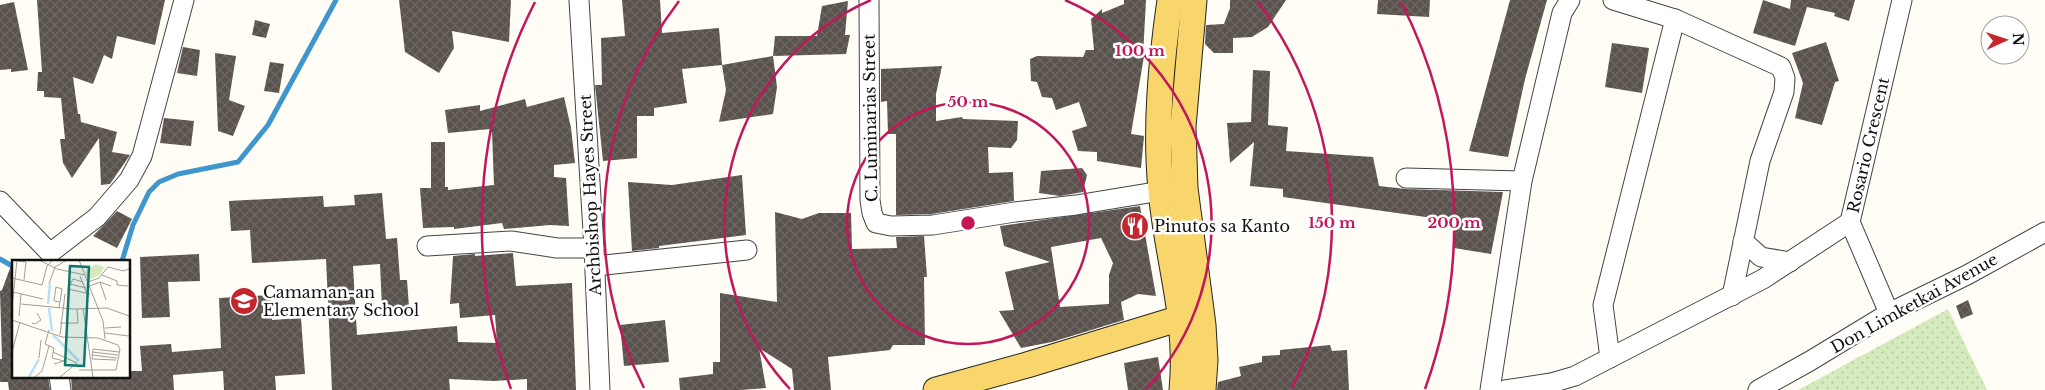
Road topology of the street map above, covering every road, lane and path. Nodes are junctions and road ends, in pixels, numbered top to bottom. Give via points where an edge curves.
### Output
1 (184, 0) edge
2 (579, 0) edge
3 (869, 0) edge
4 (1170, 0) edge
5 (1194, 0) edge
6 (1570, 0) edge
7 (1613, 0) edge
8 (1902, 0) edge
9 (1675, 19) junction
10 (1406, 178) dead end
11 (1522, 181) junction
12 (1185, 188) junction
13 (1160, 191) junction
14 (0, 201) edge
15 (1850, 222) junction
16 (2045, 232) edge
17 (1742, 241) junction
18 (427, 246) dead end
19 (747, 250) dead end
20 (50, 257) edge
21 (595, 257) junction
22 (1790, 262) junction
23 (1732, 296) junction
24 (1889, 313) junction
25 (1192, 314) junction
26 (1610, 358) junction
27 (600, 390) edge
28 (936, 390) edge
29 (1182, 390) edge
30 (1203, 390) edge
31 (1490, 390) edge
32 (1505, 390) edge
33 (1758, 390) edge

1 - 20 street via 142,156 129,180 98,217
2 - 21 street, Archbishop Hayes Street
3 - 13 street, C. Luminarias Street via 870,200 876,223 933,225
4 - 13 main road via 1158,119
5 - 12 main road via 1183,127
6 - 11 street via 1562,12
7 - 9 street
8 - 15 street, Rosario Crescent
9 - 17 street via 1781,67 1785,78 1784,92 1760,161
9 - 26 street via 1603,305
10 - 11 street
11 - 31 street
12 - 13 street, C. Luminarias Street
12 - 25 main road
13 - 25 main road
14 - 20 street
15 - 22 street
15 - 24 street, Rosario Crescent
16 - 24 street, Don Limketkai Avenue
17 - 22 street via 1760,257
17 - 23 street
18 - 21 street via 511,241
19 - 21 street
21 - 27 street, Archbishop Hayes Street
22 - 23 street
23 - 26 street
24 - 33 street, Don Limketkai Avenue
25 - 28 main road
25 - 29 main road
25 - 30 main road via 1205,360
26 - 32 street via 1575,376

